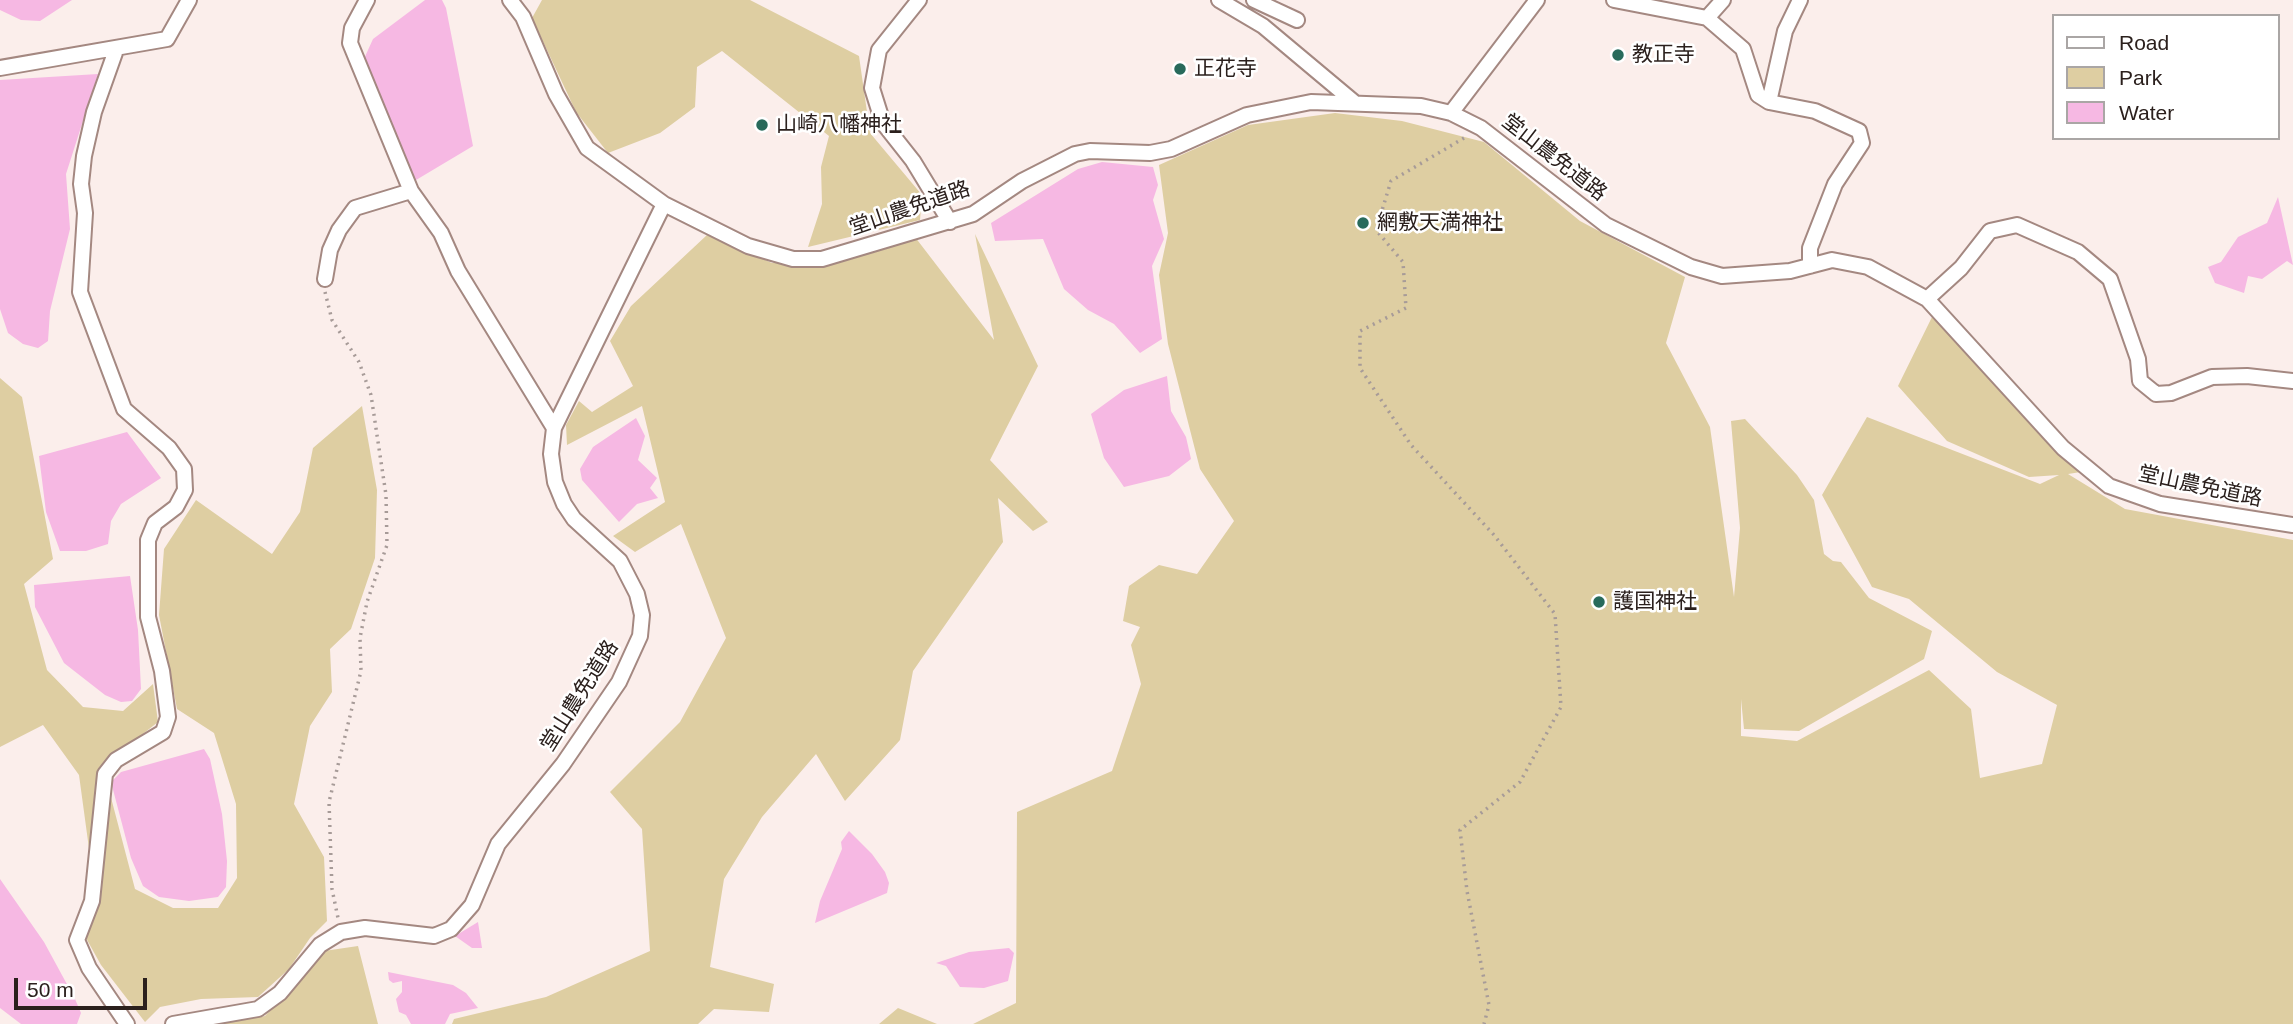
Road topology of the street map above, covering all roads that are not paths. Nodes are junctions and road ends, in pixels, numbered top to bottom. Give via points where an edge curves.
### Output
1 (190, 0) edge
2 (367, 0) edge
3 (510, 0) edge
4 (919, 0) edge
5 (1219, 0) edge
6 (1254, 0) edge
7 (1614, 0) edge
8 (1723, 0) edge
9 (1800, 0) edge
10 (1535, 1) edge
11 (1657, 4) edge
12 (1707, 18) junction
13 (1297, 20) dead end
14 (116, 50) junction
15 (0, 68) edge
16 (1769, 102) junction
17 (1355, 103) junction
18 (1451, 113) junction
19 (411, 191) junction
20 (664, 204) junction
21 (950, 222) junction
22 (1810, 266) junction
23 (325, 279) road end
24 (1927, 299) junction
25 (2293, 381) edge
26 (555, 429) junction
27 (2293, 526) edge
28 (127, 1024) edge
29 (173, 1024) edge

1 - 14 street via 167,39
2 - 19 street via 350,43
3 - 20 street via 523,17 556,94 587,148
4 - 21 street via 879,50 872,88 884,123
5 - 17 street via 1264,26
6 - 13 street
7 - 11 street
8 - 12 street
9 - 16 street via 1785,31
10 - 18 street
11 - 12 street
12 - 16 street via 1743,49 1759,95
14 - 15 street
14 - 28 street via 84,156 80,292 124,409 169,448 184,468 185,490 176,507 155,523 148,540 148,617 168,718 163,732 116,760 105,774 92,901 77,940 89,968
16 - 22 street via 1815,111 1859,131 1862,143 1835,184 1810,248
17 - 18 street, 堂山農免道路 via 1421,106
17 - 21 street, 堂山農免道路 via 1311,102 1247,115 1161,151 1075,154 1022,181 973,214
18 - 22 street, 堂山農免道路 via 1481,128 1606,225 1670,258 1722,276
19 - 23 street via 355,208 330,250
19 - 26 street via 441,233 458,271
20 - 21 street, 堂山農免道路 via 748,246 793,259 822,259
20 - 26 street, 堂山農免道路
22 - 24 street, 堂山農免道路 via 1832,260 1853,262
24 - 25 street via 1961,268 1990,231 2017,225 2078,252 2110,279 2138,359 2140,381 2156,394 2212,377
24 - 27 street, 堂山農免道路 via 2063,448 2109,486 2160,504
26 - 29 street, 堂山農免道路 via 553,473 564,503 574,519 620,561 637,594 640,636 619,682 563,764 498,844 472,905 451,929 434,936 365,928 341,932 320,945 280,993 258,1009

